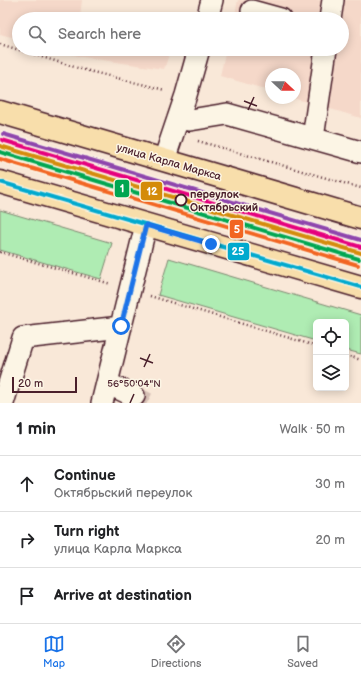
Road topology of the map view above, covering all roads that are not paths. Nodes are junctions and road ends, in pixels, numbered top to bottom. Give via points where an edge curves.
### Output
1 (212, 0) edge
2 (333, 0) edge
3 (252, 11) dead end
4 (209, 12) edge
5 (256, 12) edge
6 (331, 12) edge
7 (196, 56) edge
8 (325, 56) edge
9 (0, 112) edge
10 (178, 119) junction
11 (313, 138) junction
12 (361, 152) edge
13 (164, 160) junction
14 (0, 182) edge
15 (361, 218) edge
16 (146, 225) junction
17 (361, 287) edge
18 (121, 326) junction
19 (105, 393) edge
20 (134, 396) tunnel mouth
21 (3, 403) edge

1 - 4 street
2 - 6 street
3 - 5 street
7 - 10 street
8 - 11 street
9 - 13 main road, улица Карла Маркса
10 - 11 street via 190,120 227,114
10 - 13 street
11 - 12 street
13 - 15 main road, улица Карла Маркса
14 - 16 main road
16 - 17 main road
16 - 18 street
18 - 19 street
18 - 21 street via 23,338
19 - 20 street

